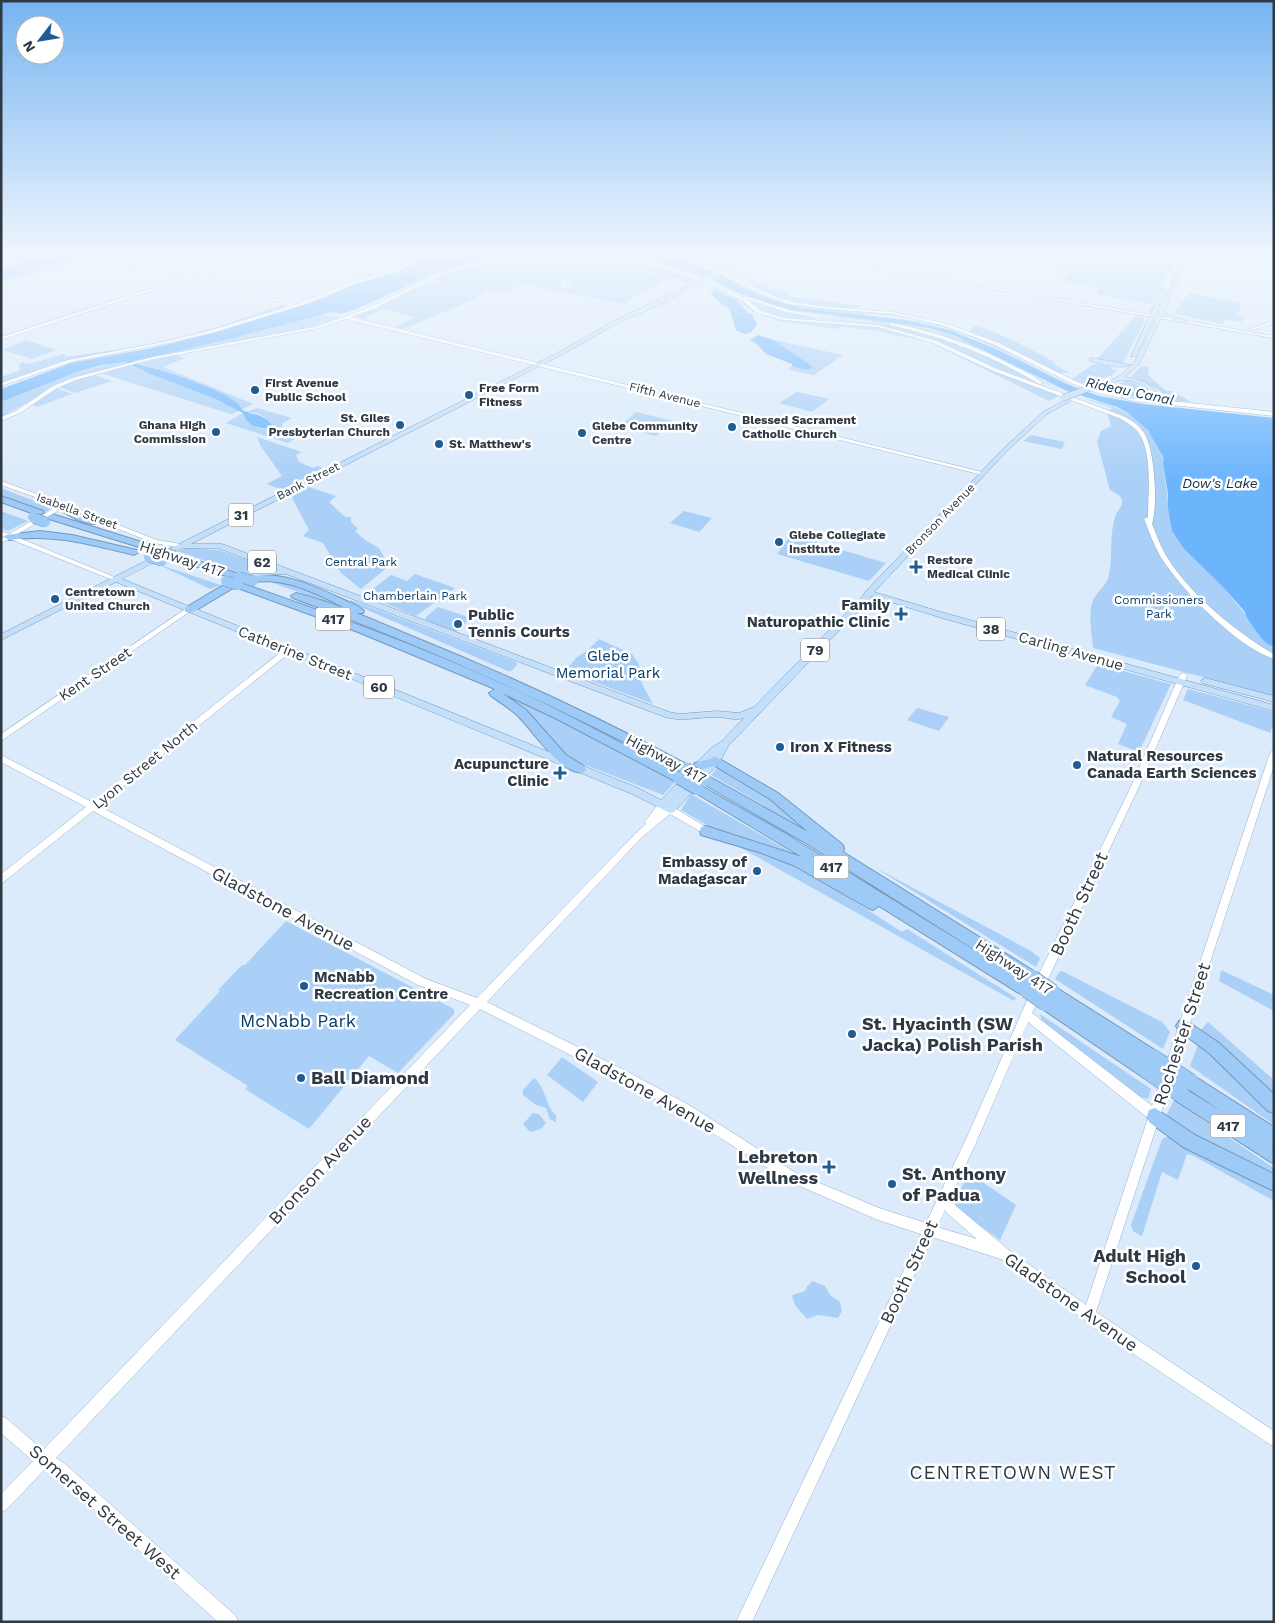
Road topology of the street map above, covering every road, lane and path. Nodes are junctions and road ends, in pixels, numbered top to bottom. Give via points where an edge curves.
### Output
1 (32, 329) edge
2 (218, 329) edge
3 (312, 329) edge
4 (389, 329) edge
5 (607, 329) edge
6 (888, 329) edge
7 (910, 329) edge
8 (958, 329) edge
9 (1145, 329) edge
10 (1154, 329) edge
11 (1156, 329) edge
12 (1234, 329) edge
13 (1235, 329) edge
14 (1256, 329) edge
15 (1265, 329) edge
16 (1250, 331) junction
17 (1260, 333) junction
18 (1151, 335) junction
19 (1273, 336) edge
20 (1, 339) edge
21 (1008, 349) junction
22 (537, 364) junction
23 (1126, 369) junction
24 (1118, 379) junction
25 (1, 385) edge
26 (1095, 388) junction
27 (1155, 392) junction
28 (1123, 397) junction
29 (1078, 400) junction
30 (1162, 402) junction
31 (1274, 414) edge
32 (2, 419) edge
33 (983, 473) junction
34 (1, 483) edge
35 (1, 499) edge
36 (60, 505) junction
37 (1, 506) edge
38 (36, 515) junction
39 (49, 520) junction
40 (4, 537) edge
41 (198, 537) junction
42 (181, 546) junction
43 (218, 546) junction
44 (134, 552) junction
45 (149, 552) junction
46 (162, 556) junction
47 (115, 579) junction
48 (306, 580) junction
49 (238, 581) junction
50 (870, 591) junction
51 (189, 610) junction
52 (1, 637) edge
53 (435, 649) junction
54 (288, 650) junction
55 (1274, 658) edge
56 (1182, 679) junction
57 (498, 685) junction
58 (510, 692) junction
59 (1274, 699) edge
60 (1274, 708) edge
61 (759, 709) junction
62 (717, 714) junction
63 (743, 724) junction
64 (1, 738) edge
65 (725, 743) junction
66 (1274, 753) edge
67 (1, 758) edge
68 (716, 761) junction
69 (699, 766) junction
70 (580, 769) junction
71 (702, 784) junction
72 (92, 807) junction
73 (667, 807) junction
74 (706, 830) joint
75 (1, 880) edge
76 (879, 882) junction
77 (961, 951) junction
78 (1029, 984) junction
79 (479, 1003) junction
80 (1027, 1015) junction
81 (1184, 1026) junction
82 (1187, 1089) junction
83 (1274, 1105) edge
84 (1155, 1116) junction
85 (1274, 1137) edge
86 (1274, 1156) edge
87 (1274, 1183) edge
88 (946, 1194) junction
89 (929, 1230) junction
90 (1004, 1254) junction
91 (1089, 1315) junction
92 (1, 1423) edge
93 (1274, 1440) edge
94 (44, 1460) junction
95 (1, 1505) edge
96 (230, 1622) edge
97 (744, 1622) edge

1 - 20 main road
2 - 25 main road via 180,340 55,365
3 - 32 main road via 129,364 61,384
4 - 22 main road, Fifth Avenue
5 - 22 main road, Bank Street / 31, bridge
6 - 29 main road via 932,341 995,370
7 - 29 main road via 941,335
8 - 21 main road
9 - 23 main road, Bronson Avenue / 79
10 - 18 main road, Bronson Avenue / 79
11 - 18 main road
12 - 16 main road
13 - 16 main road
14 - 16 main road
15 - 17 main road
16 - 17 main road
17 - 19 main road
18 - 23 main road, Bronson Avenue / 79 via 1136,364
21 - 28 main road via 1082,386
21 - 30 main road via 1086,389 1123,399
22 - 33 main road, Fifth Avenue
22 - 41 main road, Bank Street / 31
23 - 23 main road via 1116,365 1090,362 1104,364
23 - 24 main road, Bronson Avenue / 79
23 - 26 main road, Bronson Avenue / 79
23 - 30 main road via 1130,377 1157,390
24 - 26 main road, Bronson Avenue / 79
24 - 27 main road via 1131,380
26 - 33 main road, Bronson Avenue / 79 via 1066,399 1045,413
27 - 28 main road via 1147,398
27 - 30 main road
28 - 30 main road
29 - 55 main road via 1114,413 1142,434 1151,478 1149,524 1164,558 1183,582 1236,632
30 - 31 main road
33 - 50 main road, Bronson Avenue / 79
34 - 36 street, Isabella Street / 62
35 - 38 highway, 417
36 - 40 main road
36 - 42 main road, Isabella Street / 62 via 163,544
36 - 45 highway via 135,540
37 - 38 highway, 417
38 - 39 highway, 417, bridge
39 - 44 highway, 417
39 - 45 highway, Highway 417 / 417
40 - 44 highway via 53,534
40 - 47 main road, Catherine Street / 60
41 - 42 main road, Bank Street / 31
41 - 43 main road via 202,542
42 - 43 main road, 62
42 - 47 main road, Bank Street / 31
43 - 48 main road, 62
44 - 45 highway, 417
45 - 46 highway, 417, bridge
46 - 49 highway, Highway 417 / 417, bridge via 174,556
46 - 49 highway, 417, bridge via 226,581
47 - 51 main road, Catherine Street / 60
47 - 52 main road, Bank Street / 31
48 - 51 main road via 281,573 248,576 217,590
48 - 62 main road, 62 via 655,710 679,717
49 - 53 highway, Highway 417 / 417, bridge via 253,582 349,615
49 - 57 highway, 417
50 - 56 main road, Carling Avenue / 38
50 - 61 main road, Bronson Avenue / 79 via 861,605
51 - 53 highway via 236,583 256,578 280,578 409,633
51 - 54 main road, Catherine Street / 60
51 - 64 main road, Kent Street
53 - 57 highway, Highway 417 / 417
54 - 70 main road, Catherine Street / 60
54 - 72 main road, Lyon Street North
56 - 59 main road, Carling Avenue / 38
56 - 60 main road, Carling Avenue / 38
56 - 80 main road, Booth Street
57 - 58 highway
57 - 58 highway, Highway 417 / 417
58 - 70 highway via 562,758
58 - 71 highway, 417, bridge
61 - 62 main road via 740,716
61 - 63 main road, Bronson Avenue / 79
62 - 63 main road, 62
63 - 65 main road, Bronson Avenue / 79
65 - 68 main road, Bronson Avenue / 79
65 - 69 main road, Bronson Avenue / 79
66 - 81 street, Rochester Street
67 - 72 main road, Gladstone Avenue
68 - 69 highway
68 - 73 main road, Bronson Avenue / 79
68 - 76 highway via 774,796
69 - 73 main road, Bronson Avenue / 79
70 - 73 main road, Catherine Street / 60
71 - 76 highway, Highway 417 / 417 via 814,842
71 - 77 highway, 417
72 - 75 main road, Lyon Street North
72 - 79 main road, Gladstone Avenue via 422,982
73 - 74 main road
73 - 79 main road, Bronson Avenue / 79
74 - 77 highway via 764,847 813,868
76 - 78 highway, Highway 417 / 417
77 - 78 highway, 417
78 - 82 highway, 417, bridge
79 - 89 main road, Gladstone Avenue via 674,1103 792,1177 878,1214
79 - 94 main road, Bronson Avenue / 79
80 - 84 street
80 - 88 street, Booth Street
81 - 83 highway via 1214,1048
81 - 84 main road, Rochester Street
82 - 85 highway, 417
82 - 86 highway, 417
84 - 87 highway via 1189,1141
84 - 91 street, Rochester Street
88 - 89 street, Booth Street
88 - 90 main road via 952,1210
89 - 90 main road, Gladstone Avenue
89 - 97 main road, Booth Street
90 - 91 street, Gladstone Avenue
91 - 93 main road, Gladstone Avenue
92 - 94 main road, Somerset Street West
94 - 95 main road, Bronson Avenue / 79
94 - 96 main road, Somerset Street West via 60,1469

